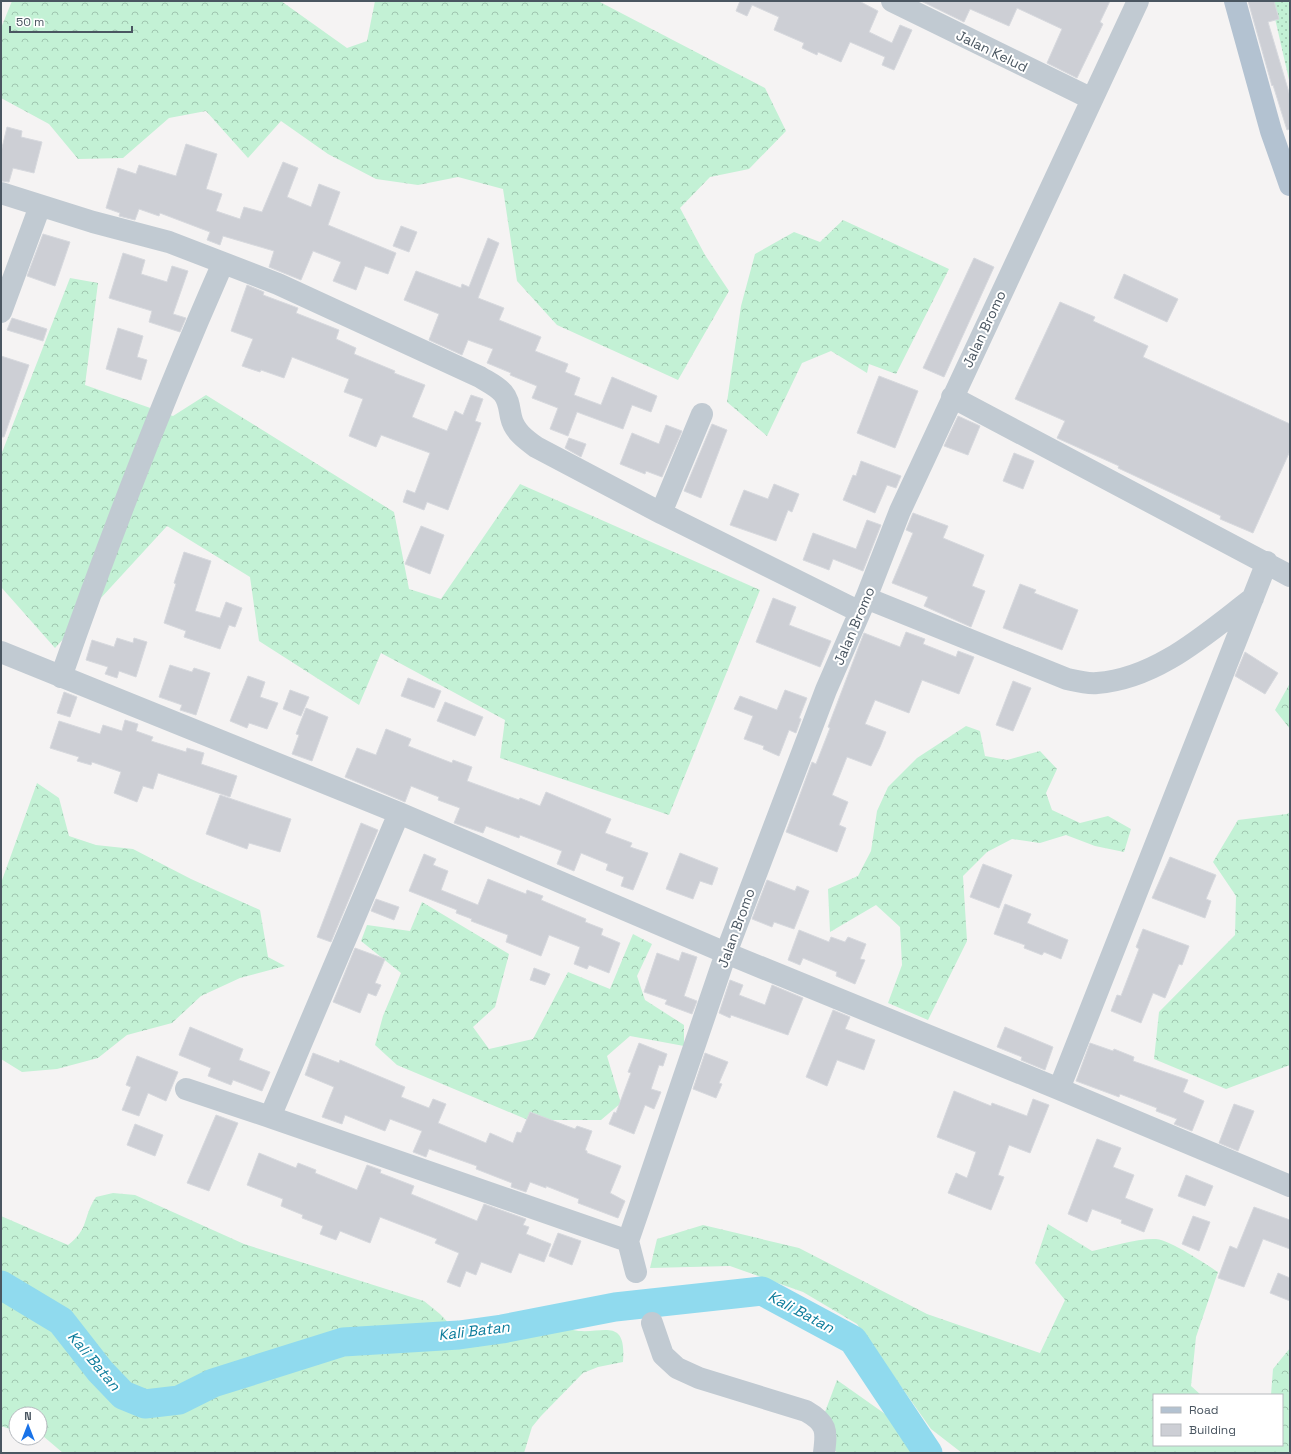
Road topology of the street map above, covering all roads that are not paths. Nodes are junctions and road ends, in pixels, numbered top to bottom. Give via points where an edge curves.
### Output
1 (892, 1) edge
2 (1138, 1) edge
3 (1235, 1) edge
4 (1092, 99) junction
5 (1290, 185) edge
6 (1, 193) edge
7 (40, 206) junction
8 (223, 263) junction
9 (1, 312) edge
10 (952, 396) junction
11 (702, 414) dead end
12 (661, 513) junction
13 (1267, 562) junction
14 (1290, 576) edge
15 (1253, 598) junction
16 (863, 605) junction
17 (1, 652) edge
18 (61, 677) junction
19 (399, 813) junction
20 (726, 953) junction
21 (186, 1089) dead end
22 (1059, 1089) junction
23 (270, 1117) junction
24 (1290, 1186) edge
25 (628, 1241) junction
26 (636, 1272) dead end
27 (652, 1323) dead end
28 (824, 1453) edge

1 - 4 street, Jalan Kelud
2 - 4 street, Jalan Bromo
3 - 5 main road via 1271,131
4 - 10 street, Jalan Bromo
6 - 7 street
7 - 8 street via 169,242
7 - 9 street
8 - 12 street via 278,284 480,377 503,394 509,402 511,419 524,438
8 - 18 street via 143,451
10 - 13 street
10 - 16 street, Jalan Bromo via 900,510
11 - 12 street
12 - 16 street
13 - 14 street
13 - 15 street
15 - 16 street via 1186,648 1149,670 1120,680 1096,684 1067,679
15 - 22 street
16 - 20 street, Jalan Bromo via 826,690
17 - 18 street
18 - 19 street
19 - 20 street
19 - 23 street
20 - 22 street
20 - 25 street, Jalan Bromo
21 - 23 street
22 - 24 street
23 - 25 street
25 - 26 street
27 - 28 street via 663,1355 677,1368 699,1378 806,1411 818,1418 825,1427

